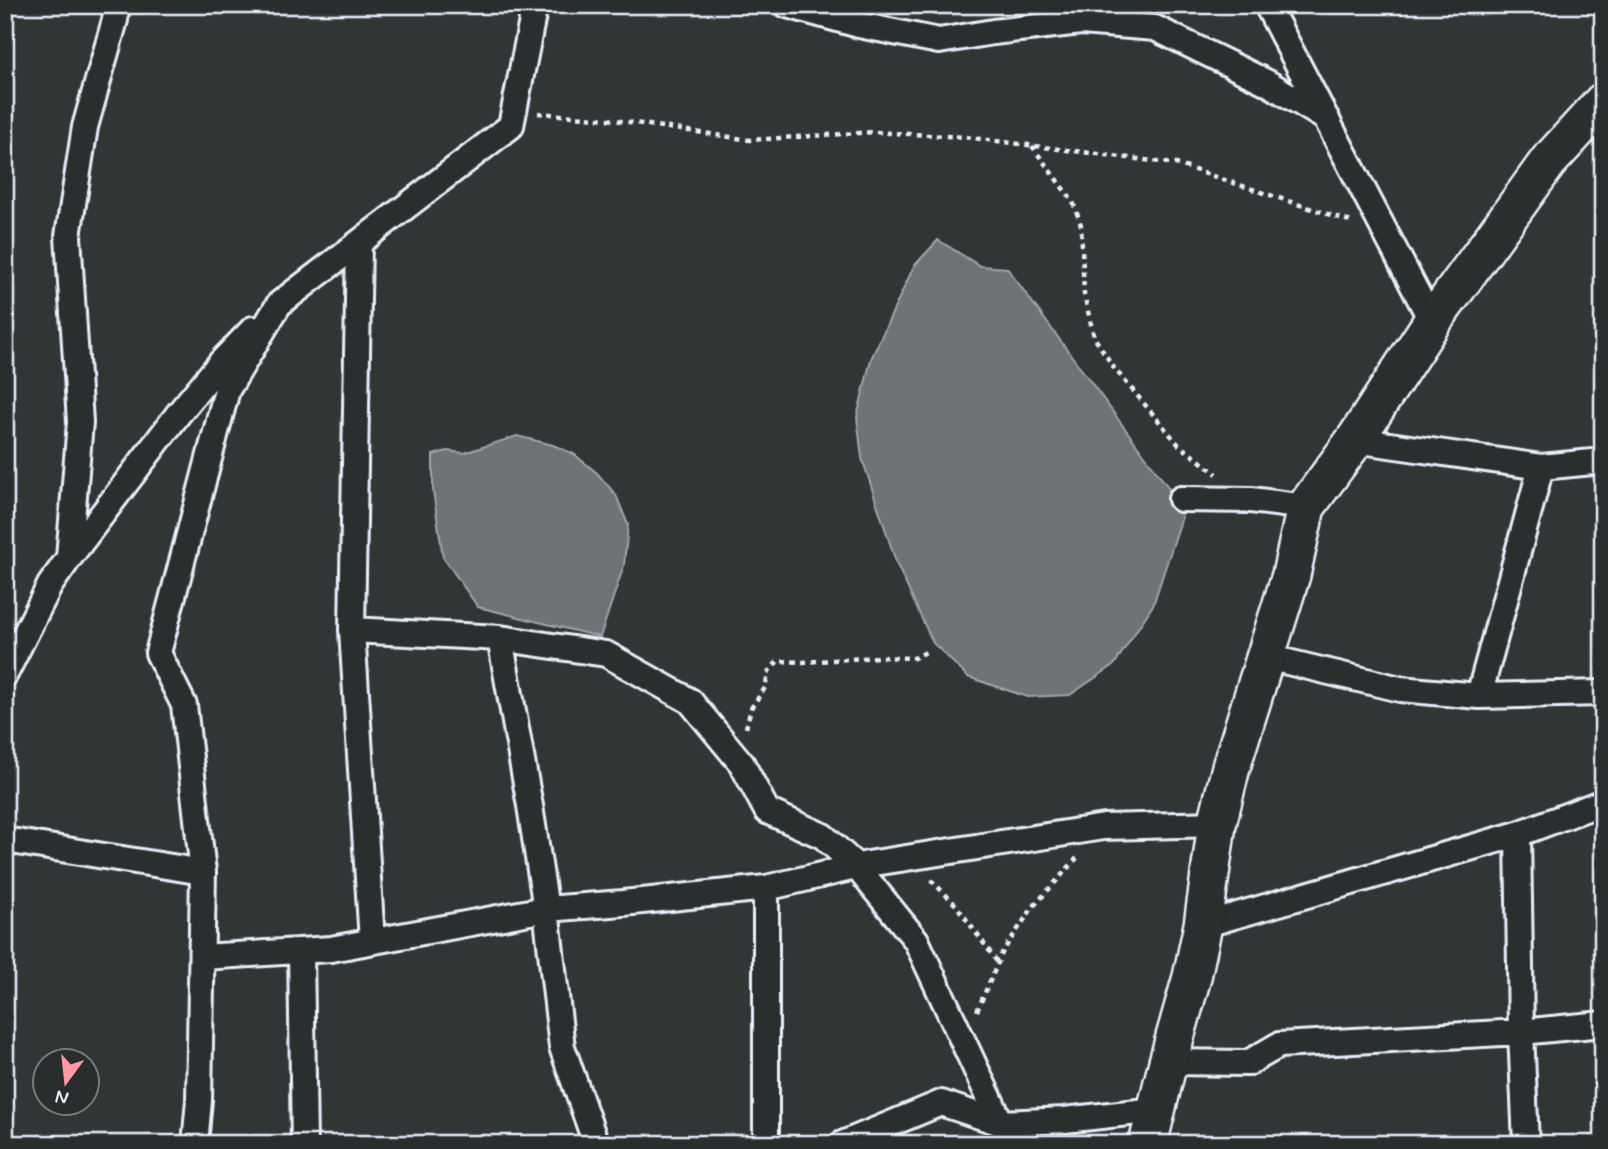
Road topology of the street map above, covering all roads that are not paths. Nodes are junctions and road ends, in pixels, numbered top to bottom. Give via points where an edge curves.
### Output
1 (117, 5) edge
2 (535, 5) edge
3 (787, 5) edge
4 (1267, 5) edge
5 (1603, 102) edge
6 (1327, 119) junction
7 (359, 243) junction
8 (279, 304) junction
9 (1432, 322) junction
10 (1355, 440) junction
11 (1603, 460) edge
12 (1541, 467) junction
13 (1181, 499) dead end
14 (1306, 506) junction
15 (69, 558) junction
16 (352, 629) junction
17 (500, 638) junction
18 (1267, 657) junction
19 (5, 674) edge
20 (1603, 693) edge
21 (1479, 696) junction
22 (1603, 802) edge
23 (1217, 824) junction
24 (1518, 834) junction
25 (5, 841) edge
26 (856, 866) junction
27 (203, 872) junction
28 (766, 888) junction
29 (546, 909) junction
30 (1203, 925) junction
31 (372, 941) junction
32 (301, 951) junction
33 (202, 957) junction
34 (1603, 1024) edge
35 (1521, 1032) junction
36 (1168, 1062) junction
37 (1001, 1122) junction
38 (1152, 1127) edge
39 (195, 1144) edge
40 (304, 1144) edge
41 (596, 1144) edge
42 (766, 1144) edge
43 (842, 1144) edge
44 (1526, 1144) edge

1 - 15 street via 85,127 68,236 80,422
2 - 7 street via 511,126
3 - 6 street via 939,41 1081,22 1155,28 1268,83
4 - 6 street
5 - 9 street via 1548,162
6 - 9 street
7 - 8 street
7 - 16 street
8 - 15 street via 213,371
8 - 27 street via 227,390 158,653 184,705
9 - 10 street
10 - 12 street
10 - 14 street
11 - 12 street
12 - 21 street
13 - 14 street
14 - 18 street via 1292,575
15 - 19 street via 50,585
16 - 17 street
16 - 31 street
17 - 26 street via 606,654 690,701 738,760 767,811 823,836
17 - 29 street
18 - 21 street via 1400,690
18 - 23 street
20 - 21 street
22 - 24 street
23 - 26 street via 1104,827
23 - 30 street
24 - 30 street
24 - 35 street
25 - 27 street
26 - 28 street
26 - 37 street via 916,940
27 - 33 street
28 - 29 street
28 - 42 street
29 - 31 street
29 - 41 street via 562,1047
30 - 36 street
31 - 32 street
32 - 33 street
32 - 40 street
33 - 39 street
34 - 35 street
35 - 36 street via 1279,1045 1248,1063
35 - 44 street
36 - 38 street
37 - 38 street via 1065,1120
37 - 43 street via 941,1103

